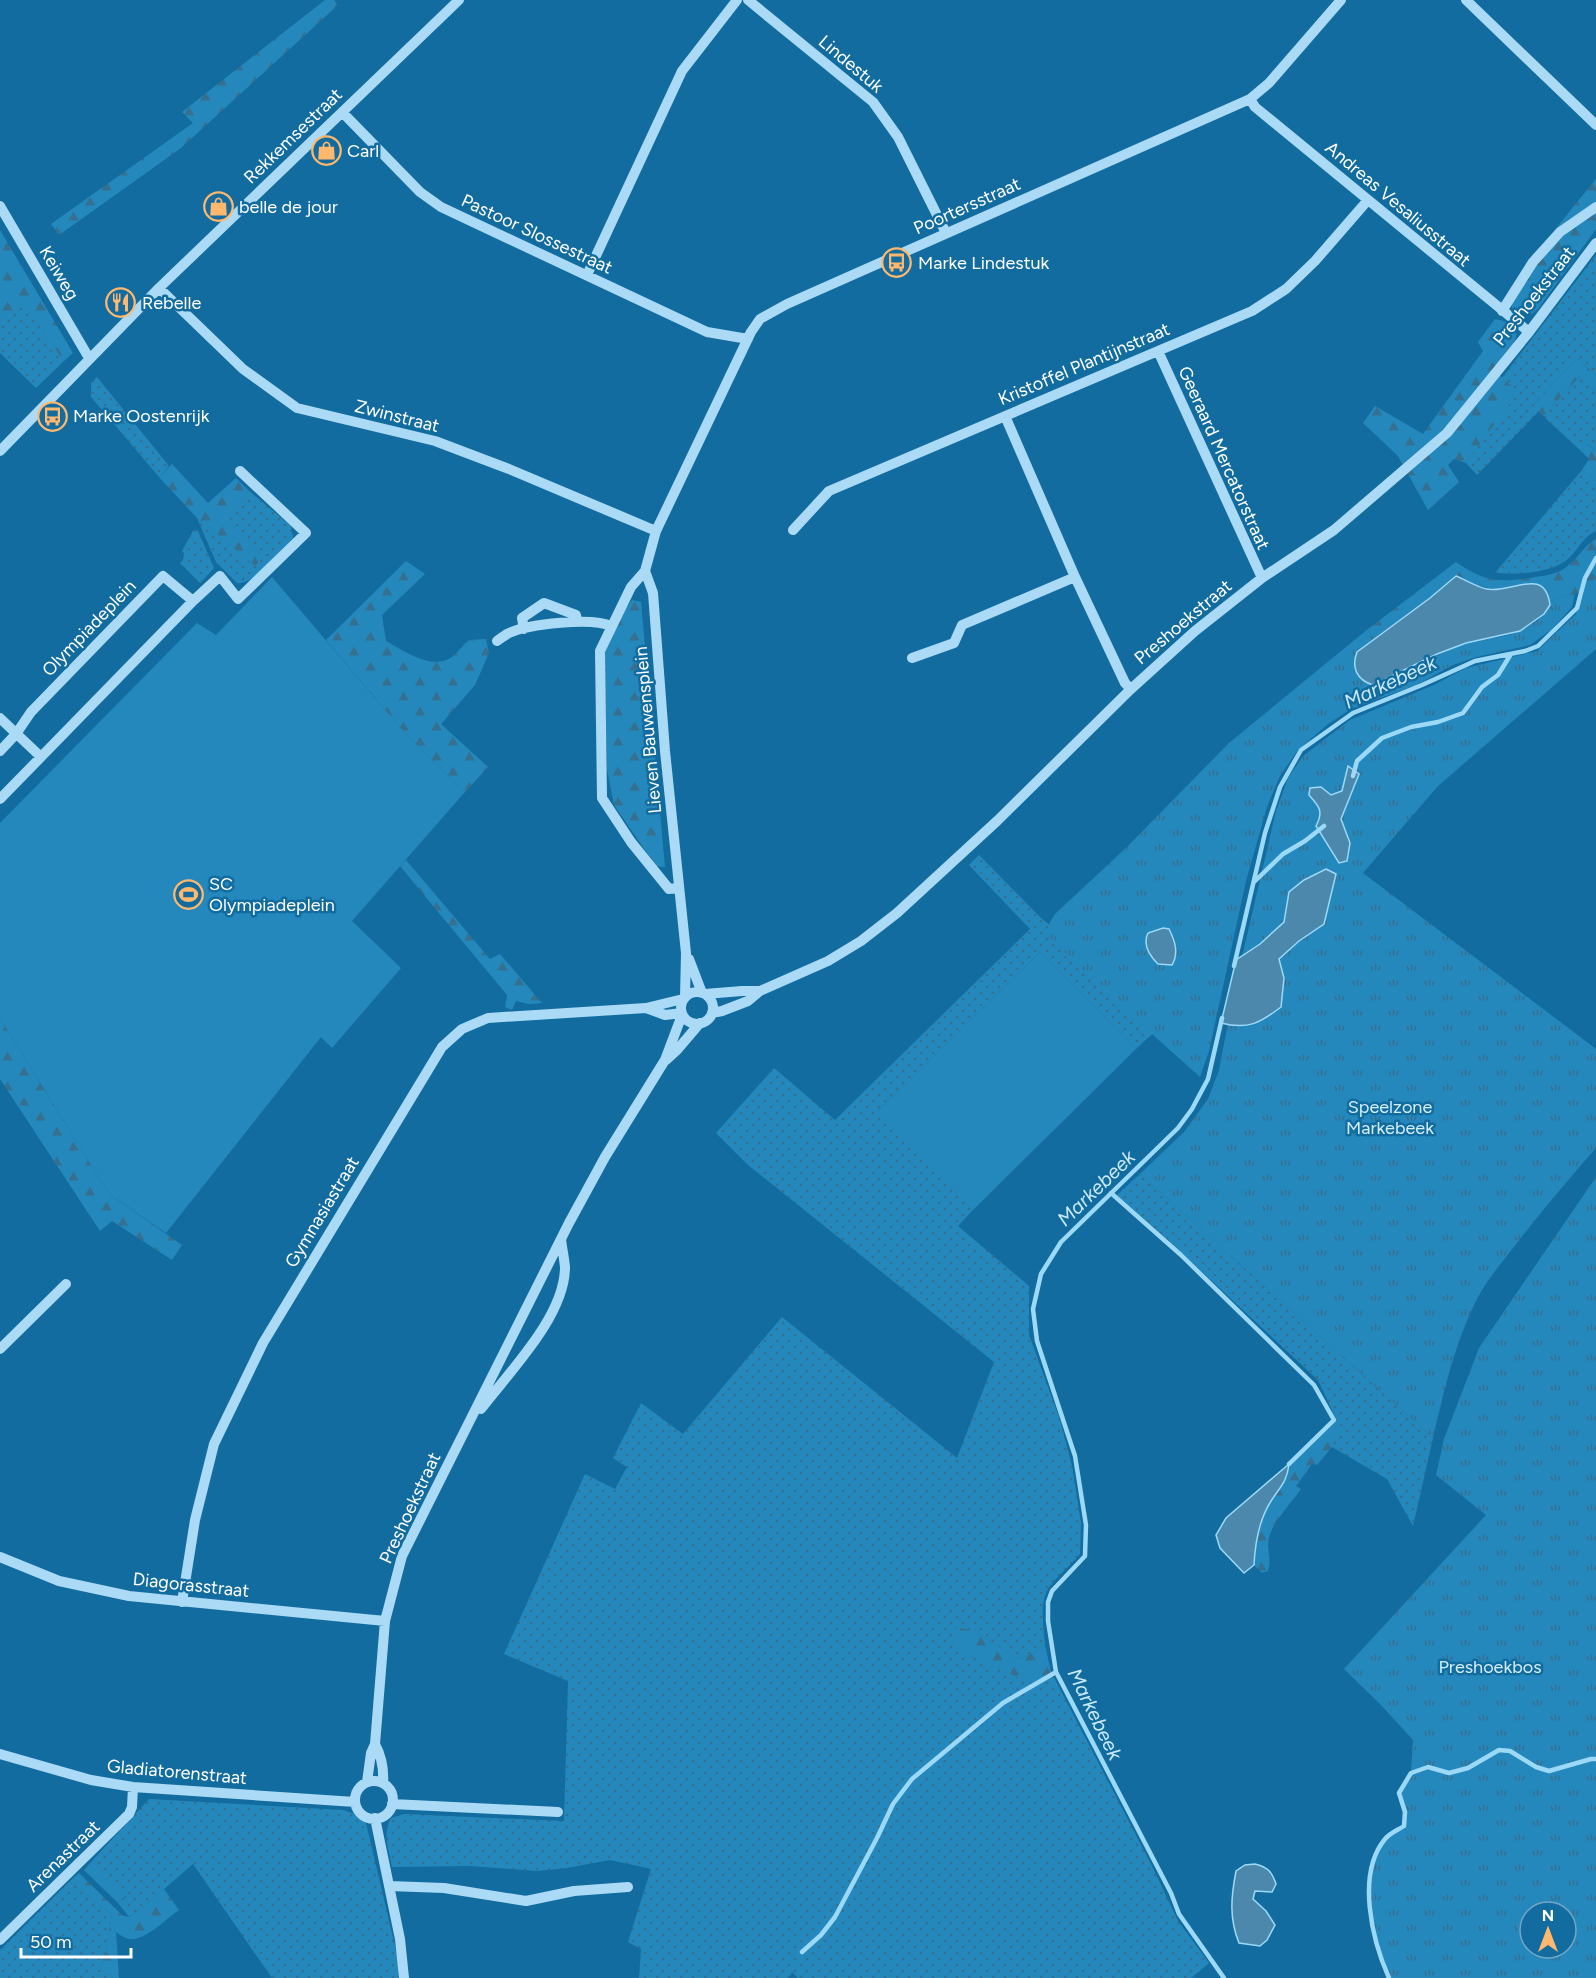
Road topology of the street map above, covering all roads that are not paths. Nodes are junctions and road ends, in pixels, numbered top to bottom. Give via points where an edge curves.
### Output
1 (459, 0) edge
2 (738, 0) edge
3 (748, 0) edge
4 (1341, 0) edge
5 (1466, 0) edge
6 (1250, 99) junction
7 (342, 112) junction
8 (1596, 125) edge
9 (1368, 200) junction
10 (0, 206) edge
11 (1596, 207) edge
12 (946, 233) junction
13 (1596, 243) edge
14 (587, 276) junction
15 (159, 288) junction
16 (1502, 311) junction
17 (1528, 332) junction
18 (748, 339) junction
19 (1158, 351) junction
20 (90, 358) junction
21 (1005, 416) junction
22 (0, 450) edge
23 (240, 471) dead end
24 (793, 530) dead end
25 (656, 531) junction
26 (645, 571) junction
27 (1076, 577) junction
28 (1262, 578) junction
29 (193, 601) junction
30 (578, 621) junction
31 (611, 626) junction
32 (524, 629) junction
33 (497, 641) dead end
34 (912, 658) dead end
35 (1131, 689) junction
36 (0, 718) edge
37 (16, 734) junction
38 (0, 751) edge
39 (40, 757) junction
40 (0, 799) edge
41 (678, 888) junction
42 (686, 954) junction
43 (760, 991) junction
44 (703, 993) junction
45 (684, 998) junction
46 (646, 1008) junction
47 (712, 1012) junction
48 (682, 1014) junction
49 (700, 1023) junction
50 (666, 1060) junction
51 (561, 1239) junction
52 (66, 1284) dead end
53 (0, 1349) edge
54 (465, 1431) junction
55 (0, 1557) edge
56 (182, 1602) junction
57 (385, 1621) junction
58 (375, 1744) junction
59 (0, 1754) edge
60 (367, 1782) junction
61 (383, 1783) junction
62 (133, 1787) junction
63 (355, 1802) junction
64 (392, 1804) junction
65 (558, 1812) dead end
66 (375, 1818) junction
67 (389, 1886) junction
68 (628, 1887) dead end
69 (0, 1940) edge
70 (404, 1978) edge

1 - 7 street, Rekkemsestraat
2 - 14 street via 682,71
3 - 12 street, Lindestuk via 873,102 898,137
4 - 6 street, Poortersstraat via 1269,83
5 - 8 street
6 - 9 street, Andreas Vesaliusstraat
6 - 12 street, Poortersstraat
7 - 14 street, Pastoor Slossestraat via 420,192 441,207
7 - 15 street, Rekkemsestraat
9 - 16 street, Andreas Vesaliusstraat
9 - 19 street, Kristoffel Plantijnstraat via 1286,289 1252,311
10 - 20 street, Keiweg
11 - 16 street, Preshoekstraat via 1560,232 1533,262
12 - 18 street, Poortersstraat via 787,304 760,320
13 - 17 street, Preshoekstraat
14 - 18 street, Pastoor Slossestraat via 707,332
15 - 20 street, Rekkemsestraat
15 - 25 street, Zwinstraat via 243,369 297,408 435,441
16 - 17 street, Andreas Vesaliusstraat
17 - 28 street, Preshoekstraat via 1447,433 1334,530
18 - 25 street, Poortersstraat
19 - 21 street, Kristoffel Plantijnstraat
19 - 28 street, Geeraard Mercatorstraat
20 - 22 street, Rekkemsestraat
21 - 24 street, Kristoffel Plantijnstraat via 829,491
21 - 27 street
23 - 29 street via 306,533 238,599 220,576
25 - 26 street, Lieven Bauwensplein
26 - 31 street, Lieven Bauwensplein via 631,586
26 - 41 street, Lieven Bauwensplein via 652,593
27 - 34 street via 962,625 954,643
27 - 35 street
28 - 35 street, Preshoekstraat
29 - 37 street, Olympiadeplein via 163,576 31,712
29 - 39 street
30 - 31 street
30 - 32 street
30 - 32 street via 576,615 544,603 522,618
31 - 41 street, Lieven Bauwensplein via 600,651 602,798 656,875 669,889
32 - 33 street
35 - 43 street, Preshoekstraat via 897,913 828,961
36 - 37 street
37 - 38 street, Olympiadeplein
37 - 39 street
39 - 40 street
41 - 42 street, Lieven Bauwensplein
42 - 44 street, Lieven Bauwensplein
42 - 45 street, Lieven Bauwensplein
43 - 44 street, Preshoekstraat
43 - 47 street, Preshoekstraat via 747,1001
44 - 45 street via 690,993
44 - 47 street via 710,999
45 - 46 street, Gymnasiastraat
45 - 48 street
46 - 48 street, Gymnasiastraat via 665,1015
46 - 56 street, Gymnasiastraat via 488,1018 462,1029 442,1047 263,1343 214,1444 195,1520
47 - 49 street
48 - 49 street via 690,1022
48 - 50 street, Preshoekstraat
49 - 50 street, Preshoekstraat
50 - 51 street, Preshoekstraat via 604,1156
51 - 54 street, Preshoekstraat
51 - 54 street, Preshoekstraat via 565,1268 559,1298 542,1331
52 - 53 street
54 - 57 street, Preshoekstraat via 402,1556
55 - 56 street, Diagorasstraat via 59,1581 129,1596
56 - 57 street, Diagorasstraat
57 - 58 street, Preshoekstraat
58 - 60 street, Preshoekstraat
58 - 61 street, Preshoekstraat via 381,1755
59 - 62 street, Gladiatorenstraat via 92,1780
60 - 61 street
60 - 63 street via 357,1790
61 - 64 street via 391,1792
62 - 63 street, Gladiatorenstraat
62 - 69 street, Arenastraat via 129,1814
63 - 66 street via 362,1814
64 - 65 street
64 - 66 street via 386,1814
66 - 67 street
67 - 68 street via 444,1888 526,1900
67 - 70 street

